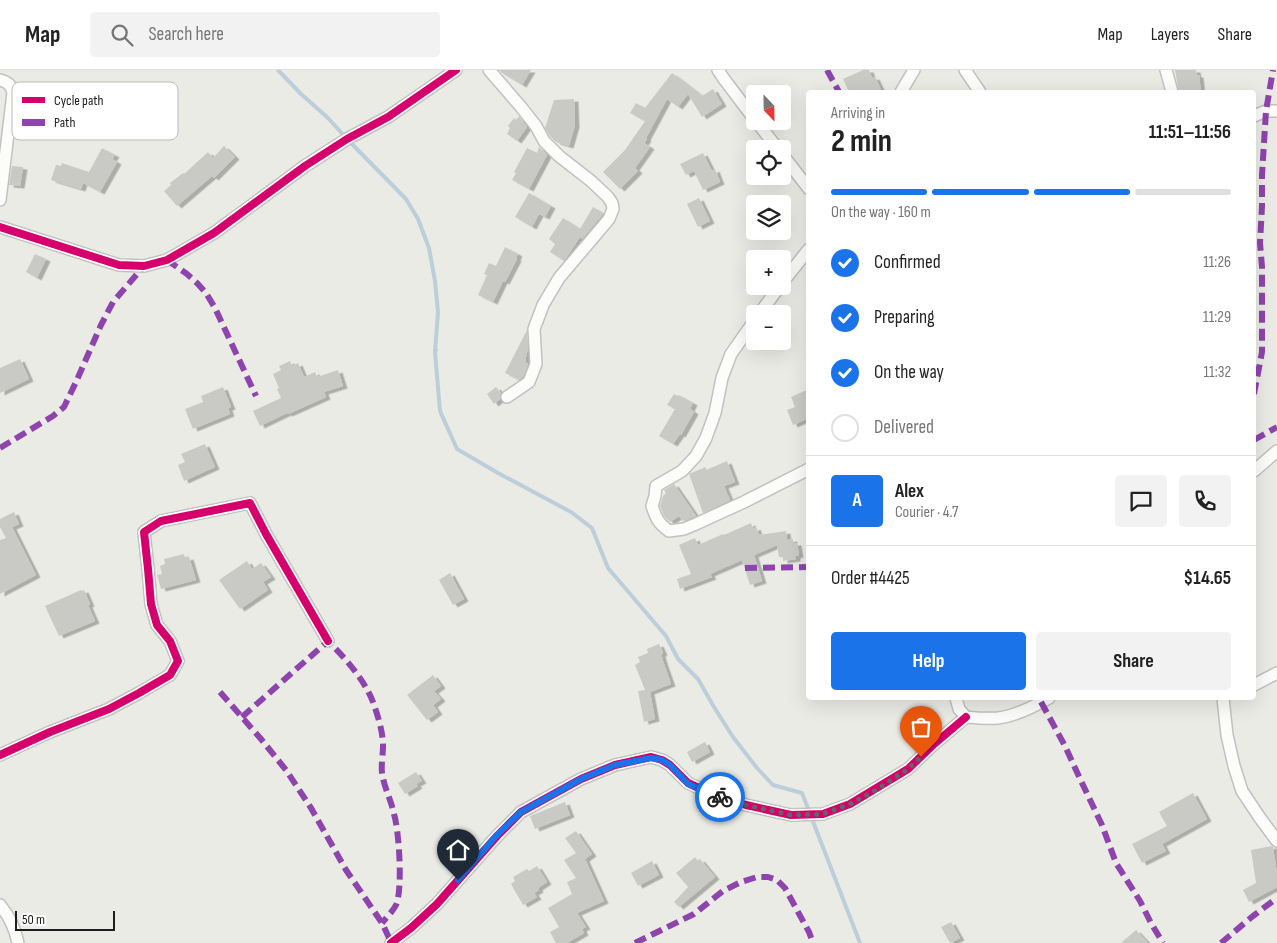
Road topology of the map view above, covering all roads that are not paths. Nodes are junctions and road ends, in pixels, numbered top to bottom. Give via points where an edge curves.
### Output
1 (456, 70) edge
2 (489, 70) edge
3 (718, 70) edge
4 (914, 70) edge
5 (965, 70) edge
6 (1166, 70) edge
7 (0, 80) edge
8 (902, 90) edge
9 (979, 90) edge
10 (1171, 90) edge
11 (746, 109) edge
12 (1277, 111) edge
13 (1256, 115) edge
14 (762, 130) edge
15 (771, 140) edge
16 (791, 166) edge
17 (806, 186) edge
18 (0, 200) edge
19 (0, 227) edge
20 (806, 253) edge
21 (791, 272) edge
22 (746, 332) edge
23 (507, 397) dead end
24 (1277, 451) edge
25 (1256, 470) edge
26 (806, 471) edge
27 (328, 641) dead end
28 (1277, 673) edge
29 (1256, 684) edge
30 (956, 700) edge
31 (1045, 700) edge
32 (1226, 700) edge
33 (966, 717) junction
34 (0, 755) edge
35 (1276, 838) edge
36 (0, 905) edge
37 (18, 943) edge
38 (390, 943) edge

1 - 19 street via 388,117 305,166 214,233 167,260 144,266 119,265
2 - 23 street via 536,126 544,142 608,197 613,209 609,219 558,278 534,329 536,364 529,382
3 - 11 street
4 - 8 street
5 - 9 street
6 - 10 street
7 - 18 street via 7,82 12,93
12 - 13 street
14 - 15 street
16 - 17 street
20 - 21 street
22 - 26 street via 730,354 715,413 696,456 682,471 656,486 652,506 657,518 669,531 684,529
24 - 25 street
27 - 34 street via 250,503 161,521 144,532 151,604 157,625 170,641 178,661 170,675 109,709
28 - 29 street
30 - 33 street via 959,710
31 - 33 street via 1000,718
32 - 35 street via 1227,735 1242,791
33 - 38 street via 908,769 850,804 823,814 791,815 714,795 688,784 662,760 651,758 615,765 581,779 521,812 437,904
36 - 37 street via 15,929

